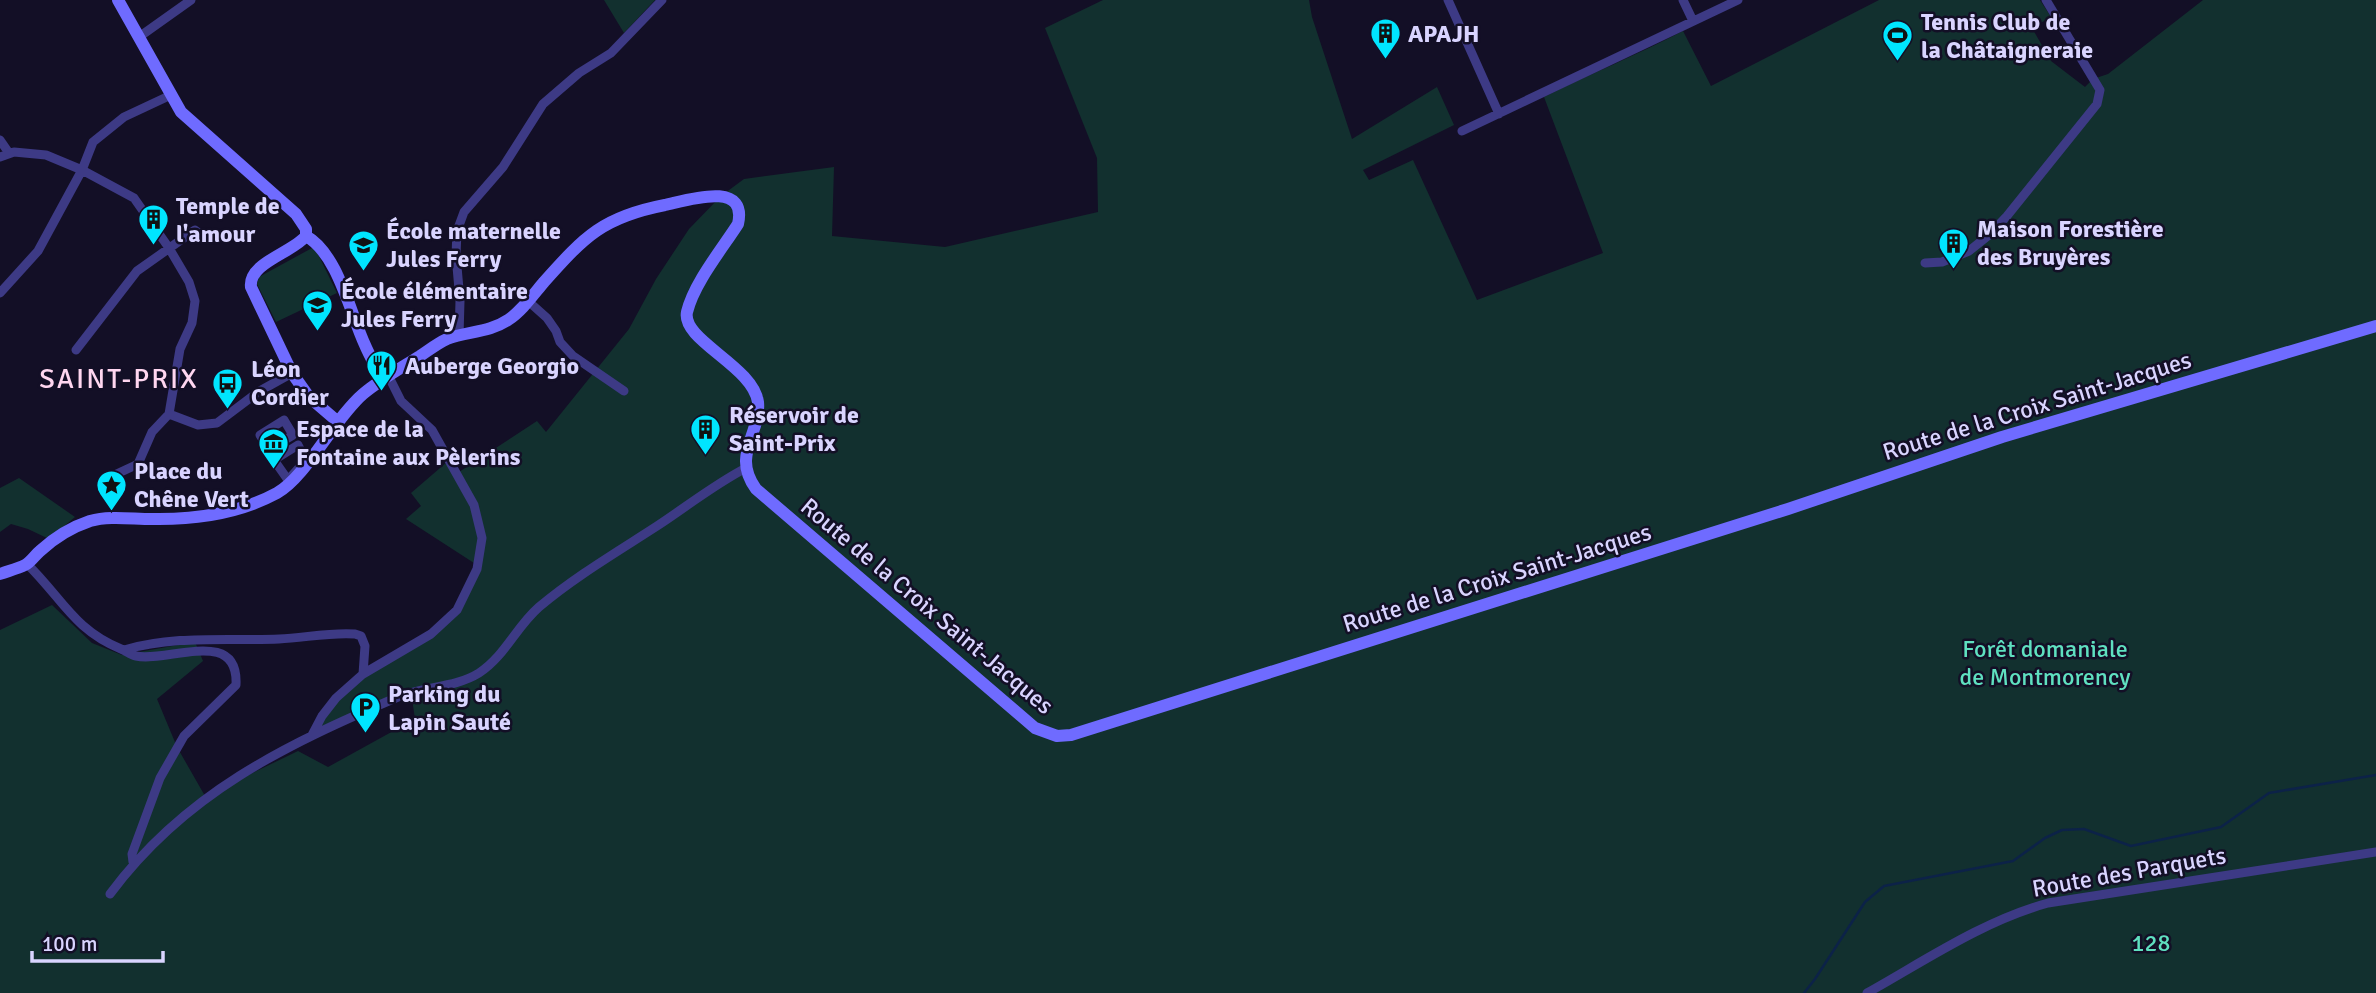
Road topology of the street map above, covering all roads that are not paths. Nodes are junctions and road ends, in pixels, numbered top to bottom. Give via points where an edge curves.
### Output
1 (118, 0) edge
2 (191, 0) edge
3 (662, 0) edge
4 (1448, 0) edge
5 (1683, 0) edge
6 (1738, 0) edge
7 (2046, 0) edge
8 (1693, 21) junction
9 (139, 37) junction
10 (171, 95) junction
11 (1499, 114) junction
12 (1462, 131) dead end
13 (0, 140) edge
14 (4, 155) edge
15 (82, 170) junction
16 (306, 236) junction
17 (207, 239) dead end
18 (169, 248) junction
19 (1925, 262) dead end
20 (0, 293) edge
21 (528, 301) junction
22 (2376, 326) edge
23 (458, 336) junction
24 (76, 350) dead end
25 (292, 373) junction
26 (385, 377) junction
27 (624, 391) dead end
28 (169, 414) junction
29 (337, 421) junction
30 (746, 468) junction
31 (116, 498) dead end
32 (27, 564) junction
33 (0, 574) edge
34 (124, 650) junction
35 (363, 674) junction
36 (312, 735) junction
37 (2376, 852) edge
38 (133, 862) junction
39 (110, 894) dead end
40 (1867, 993) edge

1 - 9 street
2 - 9 street
3 - 23 street via 611,53 543,104 503,167 464,212 457,231
4 - 11 street
5 - 8 street
6 - 8 street
7 - 19 street via 2100,90 2097,104 1989,235 1969,251 1942,262
8 - 11 street
9 - 10 street
10 - 15 street via 107,129 93,142
10 - 16 street via 186,117 296,214
11 - 12 street
13 - 14 street
14 - 15 street via 46,155
15 - 18 street via 134,198
15 - 20 street via 38,251
16 - 25 street via 254,272 250,282
16 - 26 street via 316,243 339,281 365,346
17 - 18 street via 195,230
18 - 24 street via 137,271
18 - 28 street via 195,301 192,323 180,349
21 - 23 street via 499,325
21 - 27 street via 547,318 573,356
21 - 30 street via 574,249 607,222 706,196 728,198 739,208 738,224 701,280 687,321 748,379 758,402
22 - 30 street, Route de la Croix Saint-Jacques via 1989,441 1762,518 1071,735 1057,736 1035,728 755,489
23 - 26 street
25 - 28 street via 217,423 198,425
25 - 29 street via 309,397
26 - 29 street
26 - 35 street via 432,429 474,505 482,542 474,578 457,610 431,634
28 - 31 street via 152,432 138,464 108,478 105,485
29 - 32 street via 295,478 279,492 245,507 198,516 92,521 53,540
30 - 36 street via 568,583 528,617 496,659 477,674 406,694
32 - 33 street
32 - 34 street via 86,631
34 - 35 street via 198,639 355,634 365,646
34 - 38 street via 136,656 172,656 212,650 227,659 236,675 236,685 184,736 160,778
35 - 36 street via 336,698
36 - 38 street via 233,778
37 - 40 street, Route des Parquets via 2014,912
38 - 39 street

